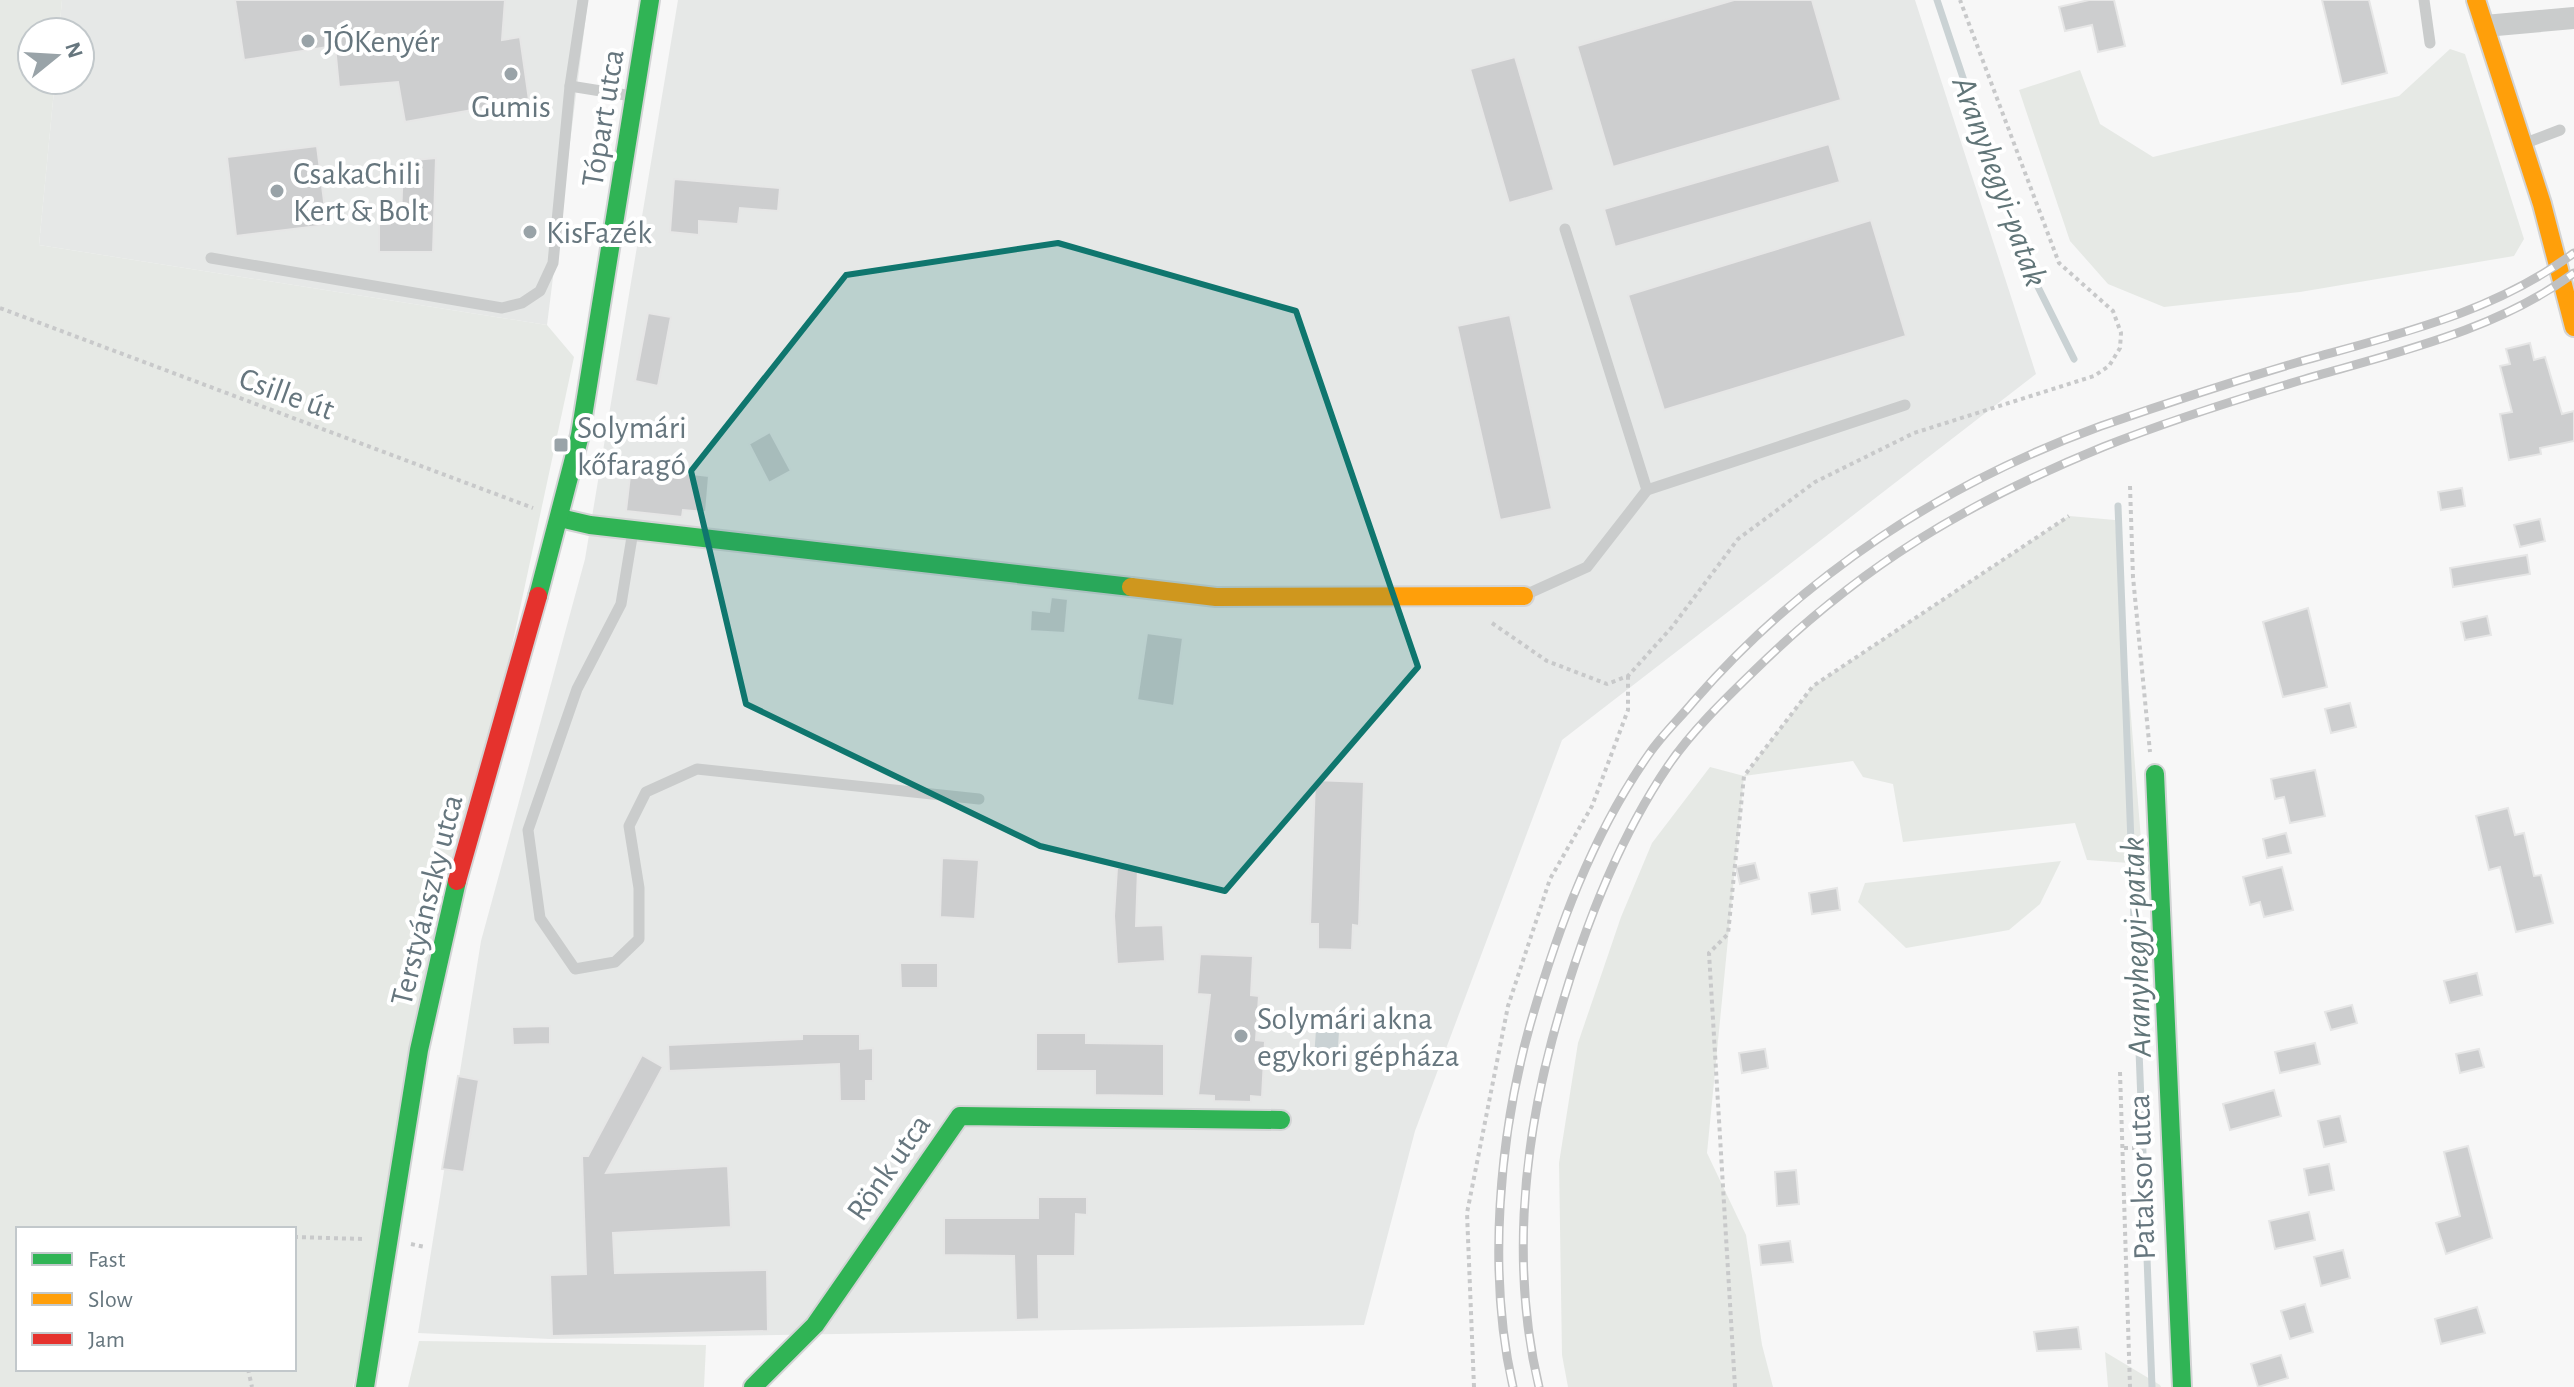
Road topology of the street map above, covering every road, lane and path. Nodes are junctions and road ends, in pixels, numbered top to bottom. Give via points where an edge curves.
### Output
1 (583, 0) edge
2 (650, 0) edge
3 (1960, 0) edge
4 (2424, 0) edge
5 (2476, 0) edge
6 (2574, 18) edge
7 (2485, 26) junction
8 (2430, 43) dead end
9 (570, 86) junction
10 (636, 97) junction
11 (2560, 130) dead end
12 (2523, 144) junction
13 (1565, 229) dead end
14 (211, 258) dead end
15 (0, 308) edge
16 (2574, 327) edge
17 (1905, 405) dead end
18 (580, 435) joint
19 (2130, 486) dead end
20 (1647, 490) junction
21 (2069, 516) dead end
22 (560, 518) junction
23 (633, 530) junction
24 (1524, 596) joint
25 (1489, 621) dead end
26 (1628, 676) junction
27 (2155, 774) joint
28 (979, 799) dead end
29 (2120, 1072) dead end
30 (1281, 1120) dead end
31 (296, 1237) edge
32 (388, 1240) junction
33 (425, 1247) dead end
34 (365, 1387) edge
35 (753, 1387) edge
36 (1474, 1387) edge
37 (1735, 1387) edge
38 (2130, 1387) edge
39 (2182, 1387) edge

1 - 9 lane
2 - 10 street, Tópart utca
3 - 26 path via 2059,263 2113,311 2120,348 2109,366 2078,381 1914,433 1815,482 1738,539
4 - 8 lane
5 - 7 street
6 - 7 street
7 - 12 street
9 - 10 lane
9 - 14 lane via 553,263 540,291 522,303 502,308
10 - 18 street, Tópart utca
11 - 12 lane
12 - 16 street
13 - 20 lane
15 - 22 path, Csille út
17 - 20 lane
18 - 22 street, Terstyánszky utca
19 - 27 path via 2133,577
20 - 24 lane via 1587,567
21 - 37 path via 1813,686 1744,776 1728,934 1709,953
22 - 23 street
22 - 32 street, Terstyánszky utca via 451,903 419,1050
23 - 24 street via 1216,597
23 - 28 lane via 621,604 577,689 528,830 540,918 575,969 615,962 639,939 639,888 629,826 646,792 697,769
25 - 26 path via 1547,661 1607,684
26 - 36 path via 1628,710 1592,806 1550,879 1508,1006 1467,1213
27 - 39 street, Pataksor utca
29 - 38 path
30 - 35 street, Rönk utca via 960,1116 815,1325
31 - 32 path
32 - 33 path
32 - 34 street, Terstyánszky utca

